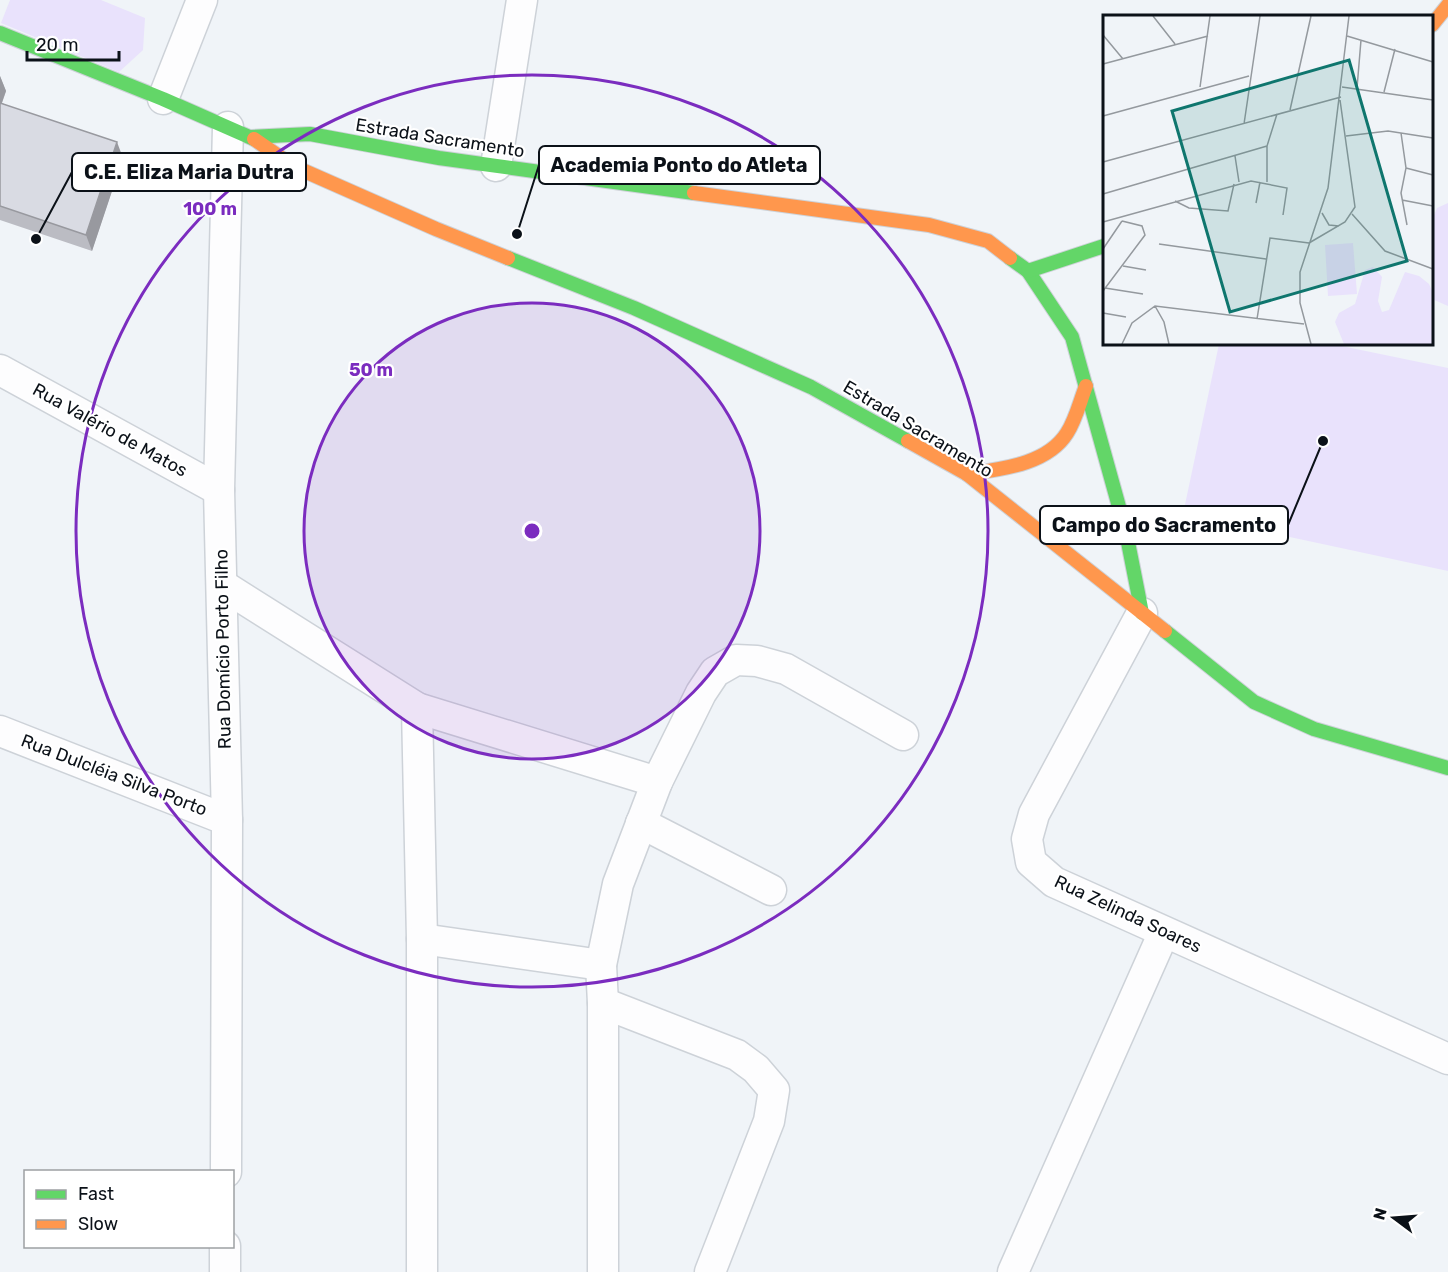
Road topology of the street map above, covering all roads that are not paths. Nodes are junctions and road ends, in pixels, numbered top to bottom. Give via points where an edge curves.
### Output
1 (201, 0) edge
2 (522, 0) edge
3 (1448, 6) edge
4 (1433, 23) edge
5 (0, 33) edge
6 (163, 99) junction
7 (240, 132) junction
8 (496, 166) junction
9 (1103, 246) edge
10 (1028, 271) junction
11 (0, 370) edge
12 (1086, 386) junction
13 (967, 474) junction
14 (219, 490) junction
15 (222, 585) junction
16 (1142, 613) junction
17 (417, 708) junction
18 (0, 731) edge
19 (903, 735) dead end
20 (1448, 768) edge
21 (657, 782) junction
22 (227, 820) junction
23 (641, 823) junction
24 (771, 890) dead end
25 (1164, 933) junction
26 (422, 939) junction
27 (601, 965) junction
28 (603, 1003) junction
29 (1448, 1059) edge
30 (226, 1170) edge
31 (225, 1248) edge
32 (225, 1272) edge
33 (422, 1272) edge
34 (603, 1272) edge
35 (710, 1272) edge
36 (1013, 1272) edge

1 - 6 street
2 - 8 street
3 - 4 main road
5 - 6 main road, Estrada Sacramento
6 - 7 main road, Estrada Sacramento
7 - 8 main road, Estrada Sacramento via 310,134
7 - 13 main road, Estrada Sacramento via 293,166 436,229 634,308 811,387
7 - 14 street, Rua Domício Porto Filho
8 - 10 main road, Estrada Sacramento via 929,225 987,242
9 - 10 main road
10 - 12 main road, Estrada Sacramento via 1072,337
11 - 14 street, Rua Valério de Matos
12 - 13 main road via 1066,434 1057,445 1016,465
12 - 16 main road, Estrada Sacramento via 1126,532
13 - 16 main road, Estrada Sacramento
14 - 15 street, Rua Domício Porto Filho
15 - 17 street
15 - 22 street, Rua Domício Porto Filho
16 - 20 main road via 1254,702 1314,729
16 - 25 street, Rua Zelinda Soares via 1034,814 1028,839 1031,862 1054,882
17 - 21 street
17 - 26 street
18 - 22 street, Rua Dulcléia Silva Porto
19 - 21 street via 786,669 736,660 715,672 701,693
21 - 23 street
22 - 30 street, Rua Domício Porto Filho
23 - 24 street
23 - 27 street via 618,884
25 - 29 street, Rua Zelinda Soares
25 - 36 street
26 - 27 street
26 - 33 street
27 - 28 street
28 - 34 street
28 - 35 street via 737,1055 774,1090 769,1120
31 - 32 street

